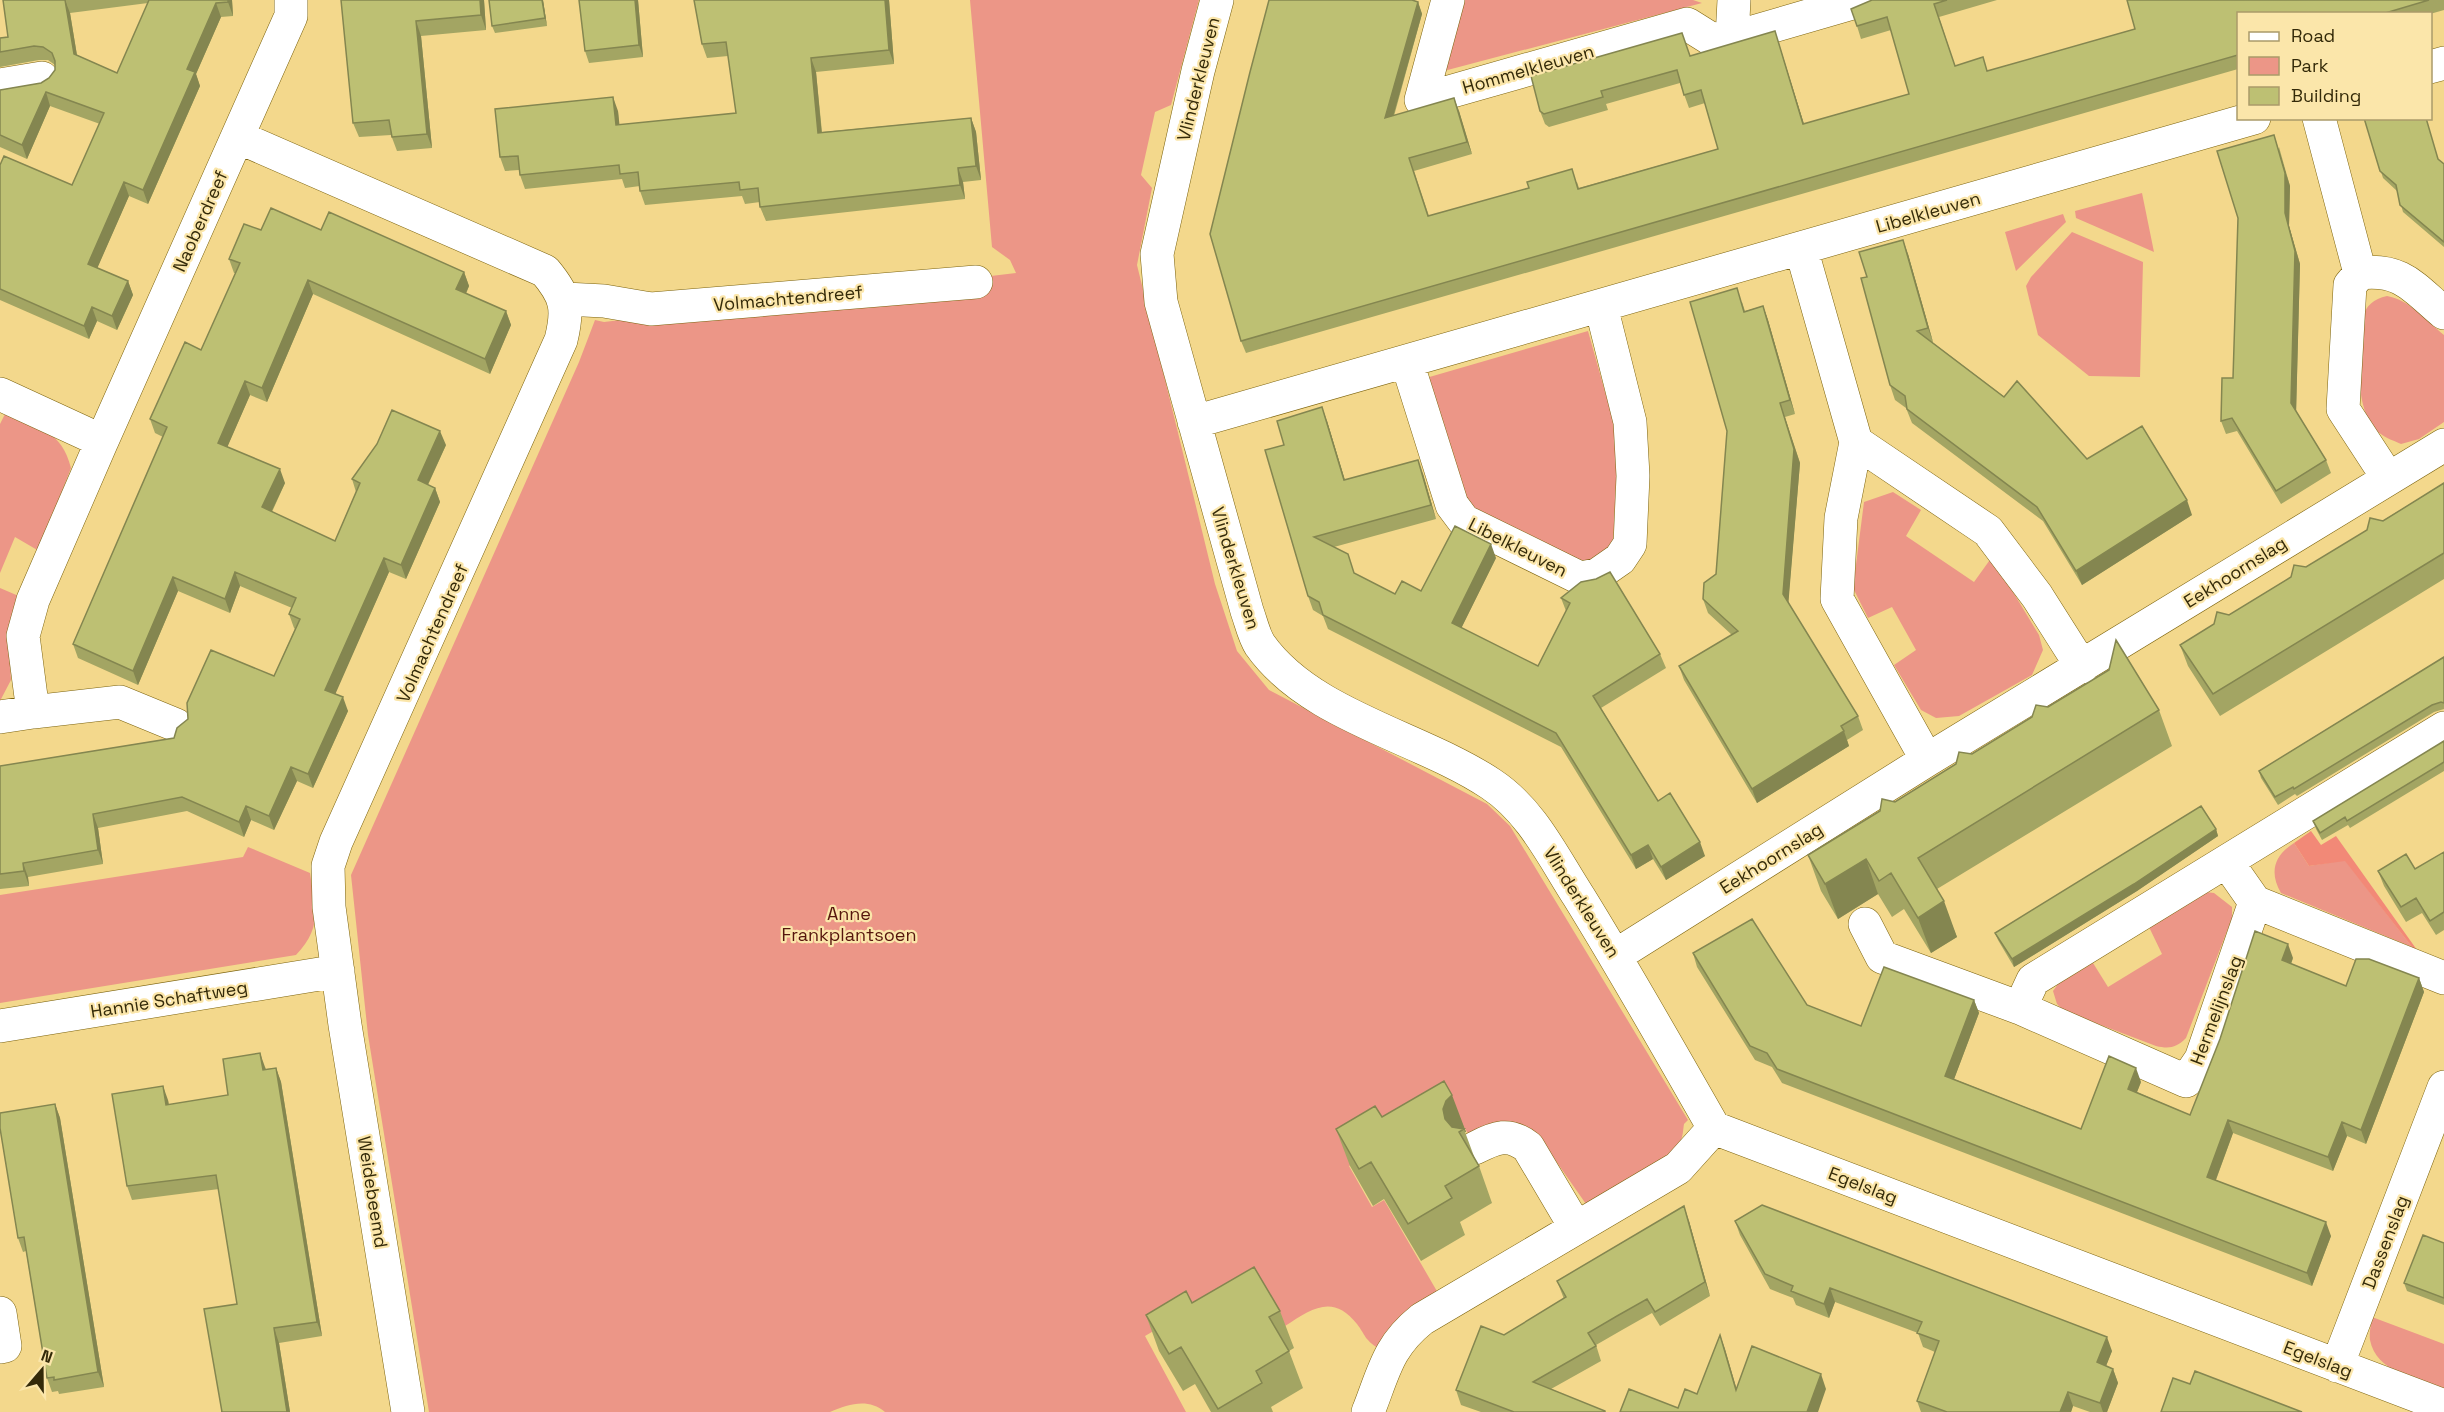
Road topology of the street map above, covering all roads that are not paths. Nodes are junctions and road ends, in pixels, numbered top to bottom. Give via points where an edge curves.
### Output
1 (291, 0) edge
2 (1217, 0) edge
3 (1448, 0) edge
4 (1734, 0) edge
5 (1863, 0) edge
6 (1732, 38) junction
7 (42, 78) dead end
8 (0, 85) edge
9 (2247, 120) edge
10 (2320, 120) edge
11 (238, 137) junction
12 (1801, 248) junction
13 (2360, 273) junction
14 (976, 282) dead end
15 (565, 299) junction
16 (1601, 306) junction
17 (2444, 313) edge
18 (1407, 362) junction
19 (0, 394) edge
20 (1194, 422) junction
21 (102, 441) junction
22 (1856, 442) junction
23 (2444, 445) edge
24 (2388, 478) junction
25 (2082, 667) junction
26 (33, 712) junction
27 (0, 717) edge
28 (176, 725) edge
29 (2444, 728) edge
30 (1927, 760) junction
31 (2227, 862) junction
32 (2255, 902) junction
33 (1865, 924) dead end
34 (1615, 956) junction
35 (338, 971) junction
36 (2444, 978) edge
37 (2020, 1008) junction
38 (0, 1026) edge
39 (2444, 1087) edge
40 (2438, 1121) edge
41 (1714, 1128) junction
42 (1475, 1148) dead end
43 (1576, 1228) junction
44 (0, 1313) edge
45 (0, 1347) edge
46 (2337, 1366) junction
47 (2444, 1406) edge
48 (408, 1412) edge
49 (1368, 1412) edge

1 - 11 street, Naoberdreef via 291,16
2 - 20 street, Vlinderkleuven via 1157,254 1161,302
3 - 6 street, Hommelkleuven via 1421,100 1687,24 1711,39
4 - 6 street
5 - 6 street, Hommelkleuven
7 - 8 street
9 - 12 street, Libelkleuven
10 - 13 street
11 - 15 street via 545,271
11 - 21 street, Naoberdreef
12 - 16 street, Libelkleuven
12 - 22 street
13 - 17 street via 2396,274
13 - 24 street via 2350,285 2343,409
14 - 15 street, Volmachtendreef via 651,309
15 - 35 street, Volmachtendreef via 566,320 561,340 336,842 328,866 327,886
16 - 18 street, Libelkleuven
16 - 18 street, Libelkleuven via 1630,423 1633,476 1630,544 1620,559 1597,575 1580,578 1464,521 1452,505
18 - 20 street, Libelkleuven
19 - 21 street
20 - 34 street, Vlinderkleuven via 1259,644 1310,693 1490,783 1518,804
21 - 26 street, Naoberdreef via 33,600 22,636
22 - 25 street via 1988,531 2037,596
22 - 30 street via 1841,518 1837,599
23 - 24 street, Eekhoornslag
24 - 25 street, Eekhoornslag
25 - 30 street, Eekhoornslag
26 - 27 street
26 - 28 street via 120,702
29 - 31 street
30 - 34 street, Eekhoornslag
31 - 32 street
31 - 37 street via 2033,980
32 - 36 street
32 - 37 street, Hermelijnslag via 2201,1059 2186,1082
33 - 37 street, Hermelijnslag via 1882,957
34 - 41 street, Vlinderkleuven
35 - 38 street, Hannie Schaftweg
35 - 48 street, Weidebeemd
39 - 40 street, Dassenslag
40 - 46 street, Dassenslag
41 - 43 street via 1678,1168
41 - 46 street, Egelslag
42 - 43 street via 1507,1136 1523,1143
43 - 49 street via 1406,1332 1394,1346
44 - 45 street via 5,1346
46 - 47 street, Egelslag

